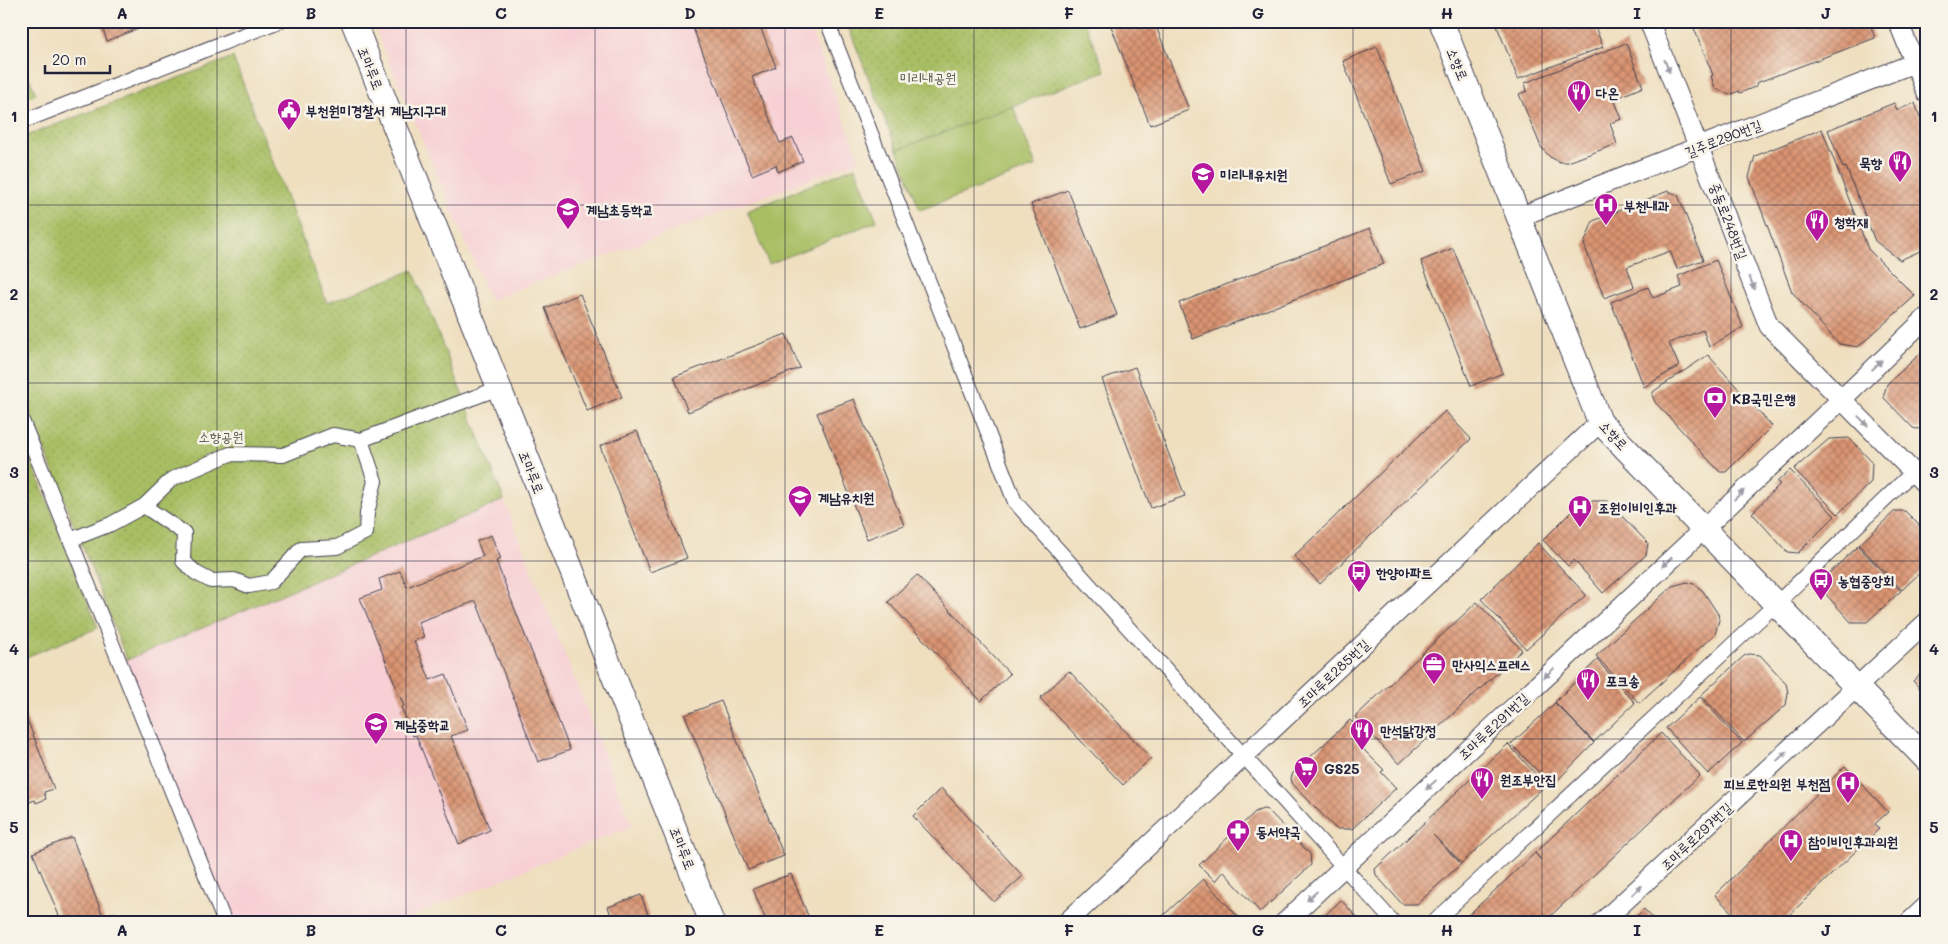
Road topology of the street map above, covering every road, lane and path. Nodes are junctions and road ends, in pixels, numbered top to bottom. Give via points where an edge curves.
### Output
1 (279, 21) edge
2 (353, 21) edge
3 (827, 21) edge
4 (1441, 21) edge
5 (1649, 21) edge
6 (1898, 21) edge
7 (1920, 60) edge
8 (1927, 94) edge
9 (21, 122) edge
10 (1700, 146) junction
11 (1519, 217) junction
12 (1927, 317) edge
13 (499, 388) junction
14 (1842, 399) junction
15 (21, 418) edge
16 (1600, 422) junction
17 (361, 440) junction
18 (1913, 472) junction
19 (1927, 486) edge
20 (144, 506) junction
21 (1703, 529) junction
22 (70, 540) junction
23 (1776, 604) junction
24 (1927, 622) edge
25 (1857, 688) junction
26 (1244, 756) junction
27 (1927, 760) edge
28 (1343, 867) junction
29 (1927, 909) edge
30 (225, 923) edge
31 (712, 923) edge
32 (1066, 923) edge
33 (1284, 923) edge
34 (1394, 923) edge
35 (1433, 923) edge
36 (1601, 923) edge
37 (1912, 923) edge

1 - 9 street
2 - 13 street, 조마루로
3 - 26 street via 1014,502
4 - 11 street, 소향로
5 -> 10 street, 중동로248번길
6 - 7 street
7 - 8 street
7 - 10 street, 길주로290번길
10 - 11 street, 길주로290번길
10 -> 14 street, 중동로248번길 via 1769,326
11 - 16 street, 소향로
14 -> 12 street
13 - 17 street
13 - 31 street, 조마루로
14 -> 18 street, 중동로248번길
21 -> 14 street
15 - 22 street
16 - 21 street, 소향로
16 - 26 street, 조마루로285번길
17 - 20 street via 334,435 283,456 230,454 172,479
17 - 20 street via 375,481 366,532 337,547 301,549 272,582 249,586 234,580 211,581 196,573 183,561 184,533
18 - 19 street, 중동로248번길
18 - 23 street
20 - 22 street
21 - 23 street, 소향로
21 -> 28 street, 조마루로291번길
22 - 30 street
23 - 25 street, 소향로
23 - 35 street
24 - 25 street, 조마루로297번길
25 - 27 street, 소향로
36 -> 25 street, 조마루로297번길
26 - 28 street
26 - 32 street, 조마루로285번길
28 -> 33 street, 조마루로291번길
28 - 34 street
29 - 37 street

